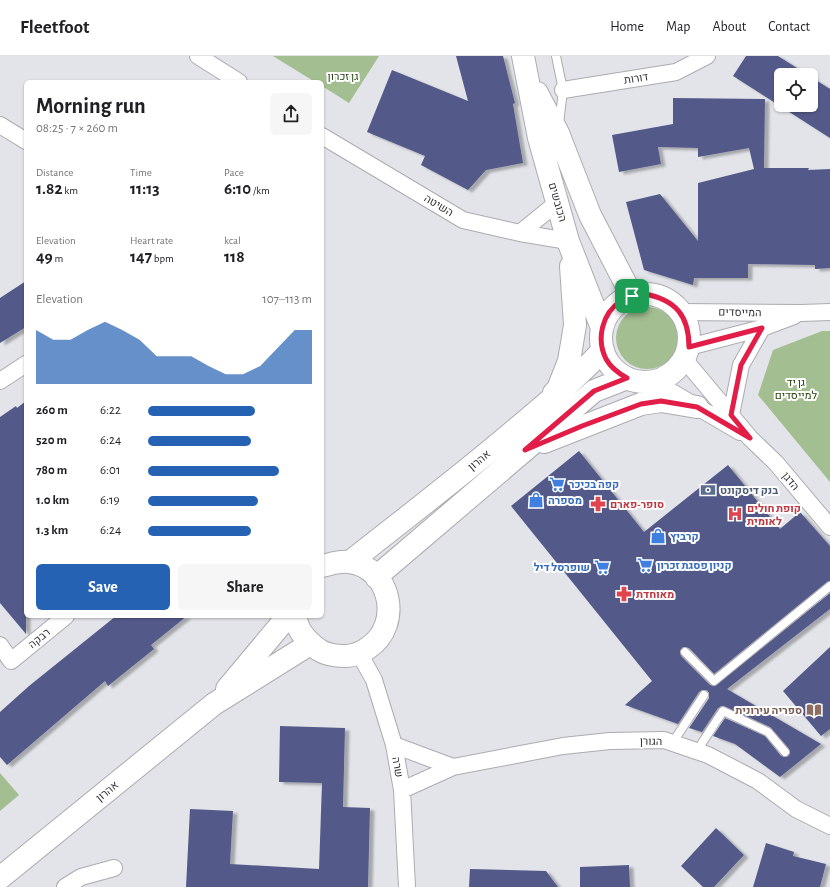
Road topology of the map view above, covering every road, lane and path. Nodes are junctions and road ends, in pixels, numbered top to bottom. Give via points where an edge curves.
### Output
1 (198, 56) edge
2 (556, 56) edge
3 (707, 56) edge
4 (525, 64) edge
5 (236, 80) edge
6 (563, 90) junction
7 (0, 125) edge
8 (558, 133) junction
9 (324, 137) edge
10 (24, 139) edge
11 (558, 202) junction
12 (520, 233) junction
13 (568, 241) junction
14 (632, 296) junction
15 (680, 312) junction
16 (830, 312) edge
17 (801, 313) junction
18 (602, 328) junction
19 (762, 328) junction
20 (603, 350) junction
21 (687, 353) junction
22 (24, 365) edge
23 (627, 378) junction
24 (0, 381) edge
25 (653, 381) junction
26 (543, 407) junction
27 (697, 407) junction
28 (731, 415) junction
29 (750, 438) junction
30 (525, 450) junction
31 (830, 527) edge
32 (350, 562) junction
33 (324, 565) edge
34 (376, 577) junction
35 (830, 586) edge
36 (64, 618) edge
37 (286, 618) edge
38 (297, 618) edge
39 (310, 644) junction
40 (0, 645) edge
41 (685, 652) dead end
42 (359, 653) junction
43 (704, 695) dead end
44 (214, 704) junction
45 (673, 742) junction
46 (394, 745) junction
47 (699, 751) junction
48 (785, 752) dead end
49 (453, 767) junction
50 (402, 790) junction
51 (830, 826) edge
52 (114, 868) dead end
53 (0, 878) edge
54 (65, 887) edge
55 (407, 887) edge

1 - 5 street
2 - 6 lane
3 - 6 street, דורות via 676,72
4 - 8 street, הכובשים
4 - 11 street, הכובשים via 539,138
6 - 8 lane
7 - 10 street
8 - 14 street, הכובשים via 590,215
9 - 12 street, השיטה via 463,220
11 - 12 street
11 - 13 street, הכובשים
12 - 13 street, השיטה
13 - 18 street, הכובשים
13 - 26 street via 575,325 568,361 558,389
14 - 15 street via 659,296 671,302
14 - 18 street via 613,308
15 - 17 street, המייסדים
15 - 21 street via 689,336
16 - 17 street, המייסדים
17 - 19 street, המייסדים
18 - 20 street
19 - 21 street, המייסדים
19 - 28 street via 741,365
20 - 23 street via 615,371
20 - 26 street, אהרון via 582,373
21 - 25 street via 677,369 666,377
21 - 28 street, הדגן
22 - 24 street
23 - 25 street via 640,382
23 - 30 street, אהרון via 594,391
25 - 27 street, הדגן
26 - 32 street, אהרון
27 - 29 street, הדגן
27 - 30 street via 661,401 641,404
28 - 29 street, הדגן
29 - 31 street, הדגן via 776,463
30 - 34 street, אהרון
32 - 33 street
32 - 34 street
34 - 42 street via 385,589 389,603 388,618 375,643
35 - 41 lane via 714,681
36 - 40 street, רבקה via 11,661
37 - 44 street, אהרון
38 - 39 street via 301,633
39 - 42 street via 322,652 336,656
39 - 44 street, אהרון
42 - 46 street, שרה via 374,680
43 - 45 lane
44 - 53 street, אהרון
45 - 47 street, הגורן
45 - 49 street, הגורן via 602,741
46 - 49 street
46 - 50 street, שרה
47 - 48 lane via 723,711 768,732
47 - 51 street, הגורן via 758,781 796,809
49 - 50 street, הגורן
50 - 55 street, שרה
52 - 54 street via 81,877

